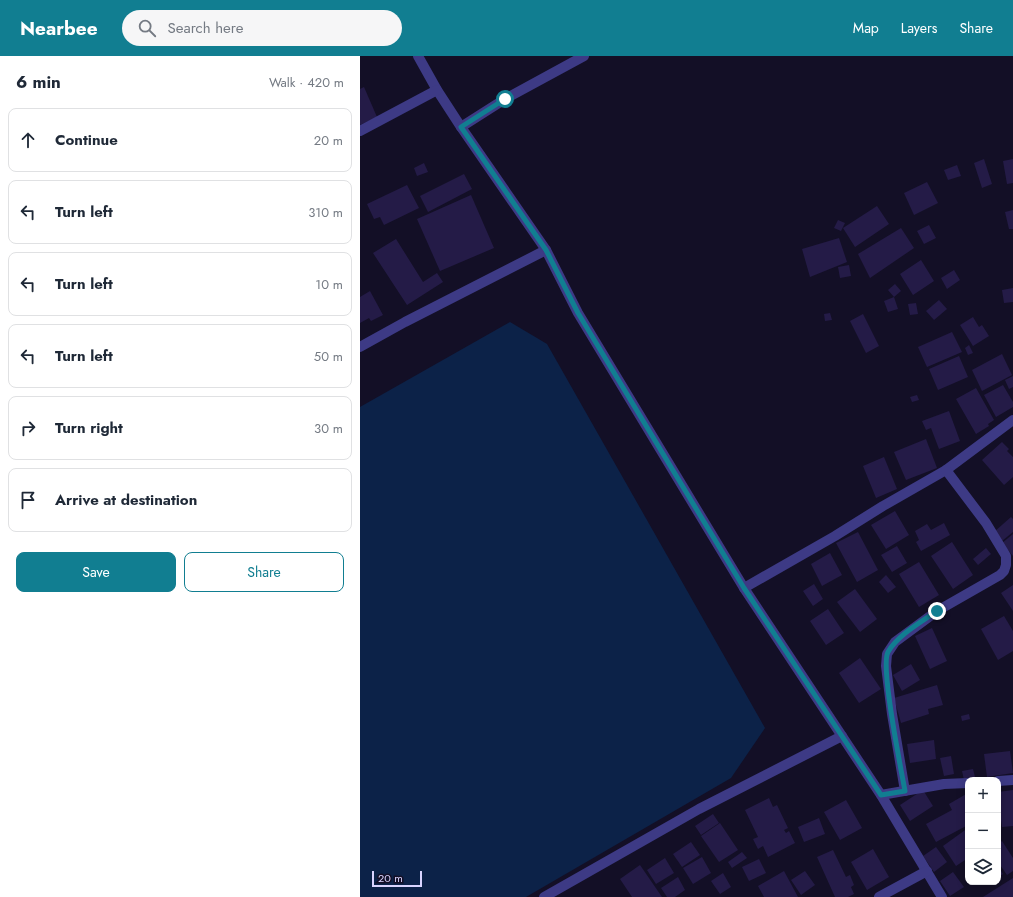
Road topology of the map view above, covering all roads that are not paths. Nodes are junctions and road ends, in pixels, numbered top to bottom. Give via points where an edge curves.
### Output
1 (418, 56) edge
2 (584, 56) edge
3 (438, 90) junction
4 (461, 127) junction
5 (360, 131) edge
6 (546, 250) junction
7 (360, 347) edge
8 (1013, 420) edge
9 (946, 470) junction
10 (744, 588) junction
11 (842, 736) junction
12 (1013, 780) edge
13 (1001, 781) edge
14 (965, 783) edge
15 (905, 791) junction
16 (881, 795) junction
17 (927, 871) junction
18 (544, 897) edge
19 (879, 897) edge
20 (942, 897) edge

1 - 3 street
2 - 4 street via 505,99
3 - 4 street
3 - 5 street
4 - 6 street
6 - 7 street
6 - 10 street via 578,313
8 - 9 street
9 - 10 street
9 - 15 street via 986,523 1006,556 1006,565 1000,575 937,611 901,637 887,654 892,714
10 - 11 street
11 - 16 street
11 - 18 street via 699,809
12 - 13 street
14 - 15 street
15 - 16 street
16 - 17 street
17 - 19 street
17 - 20 street

